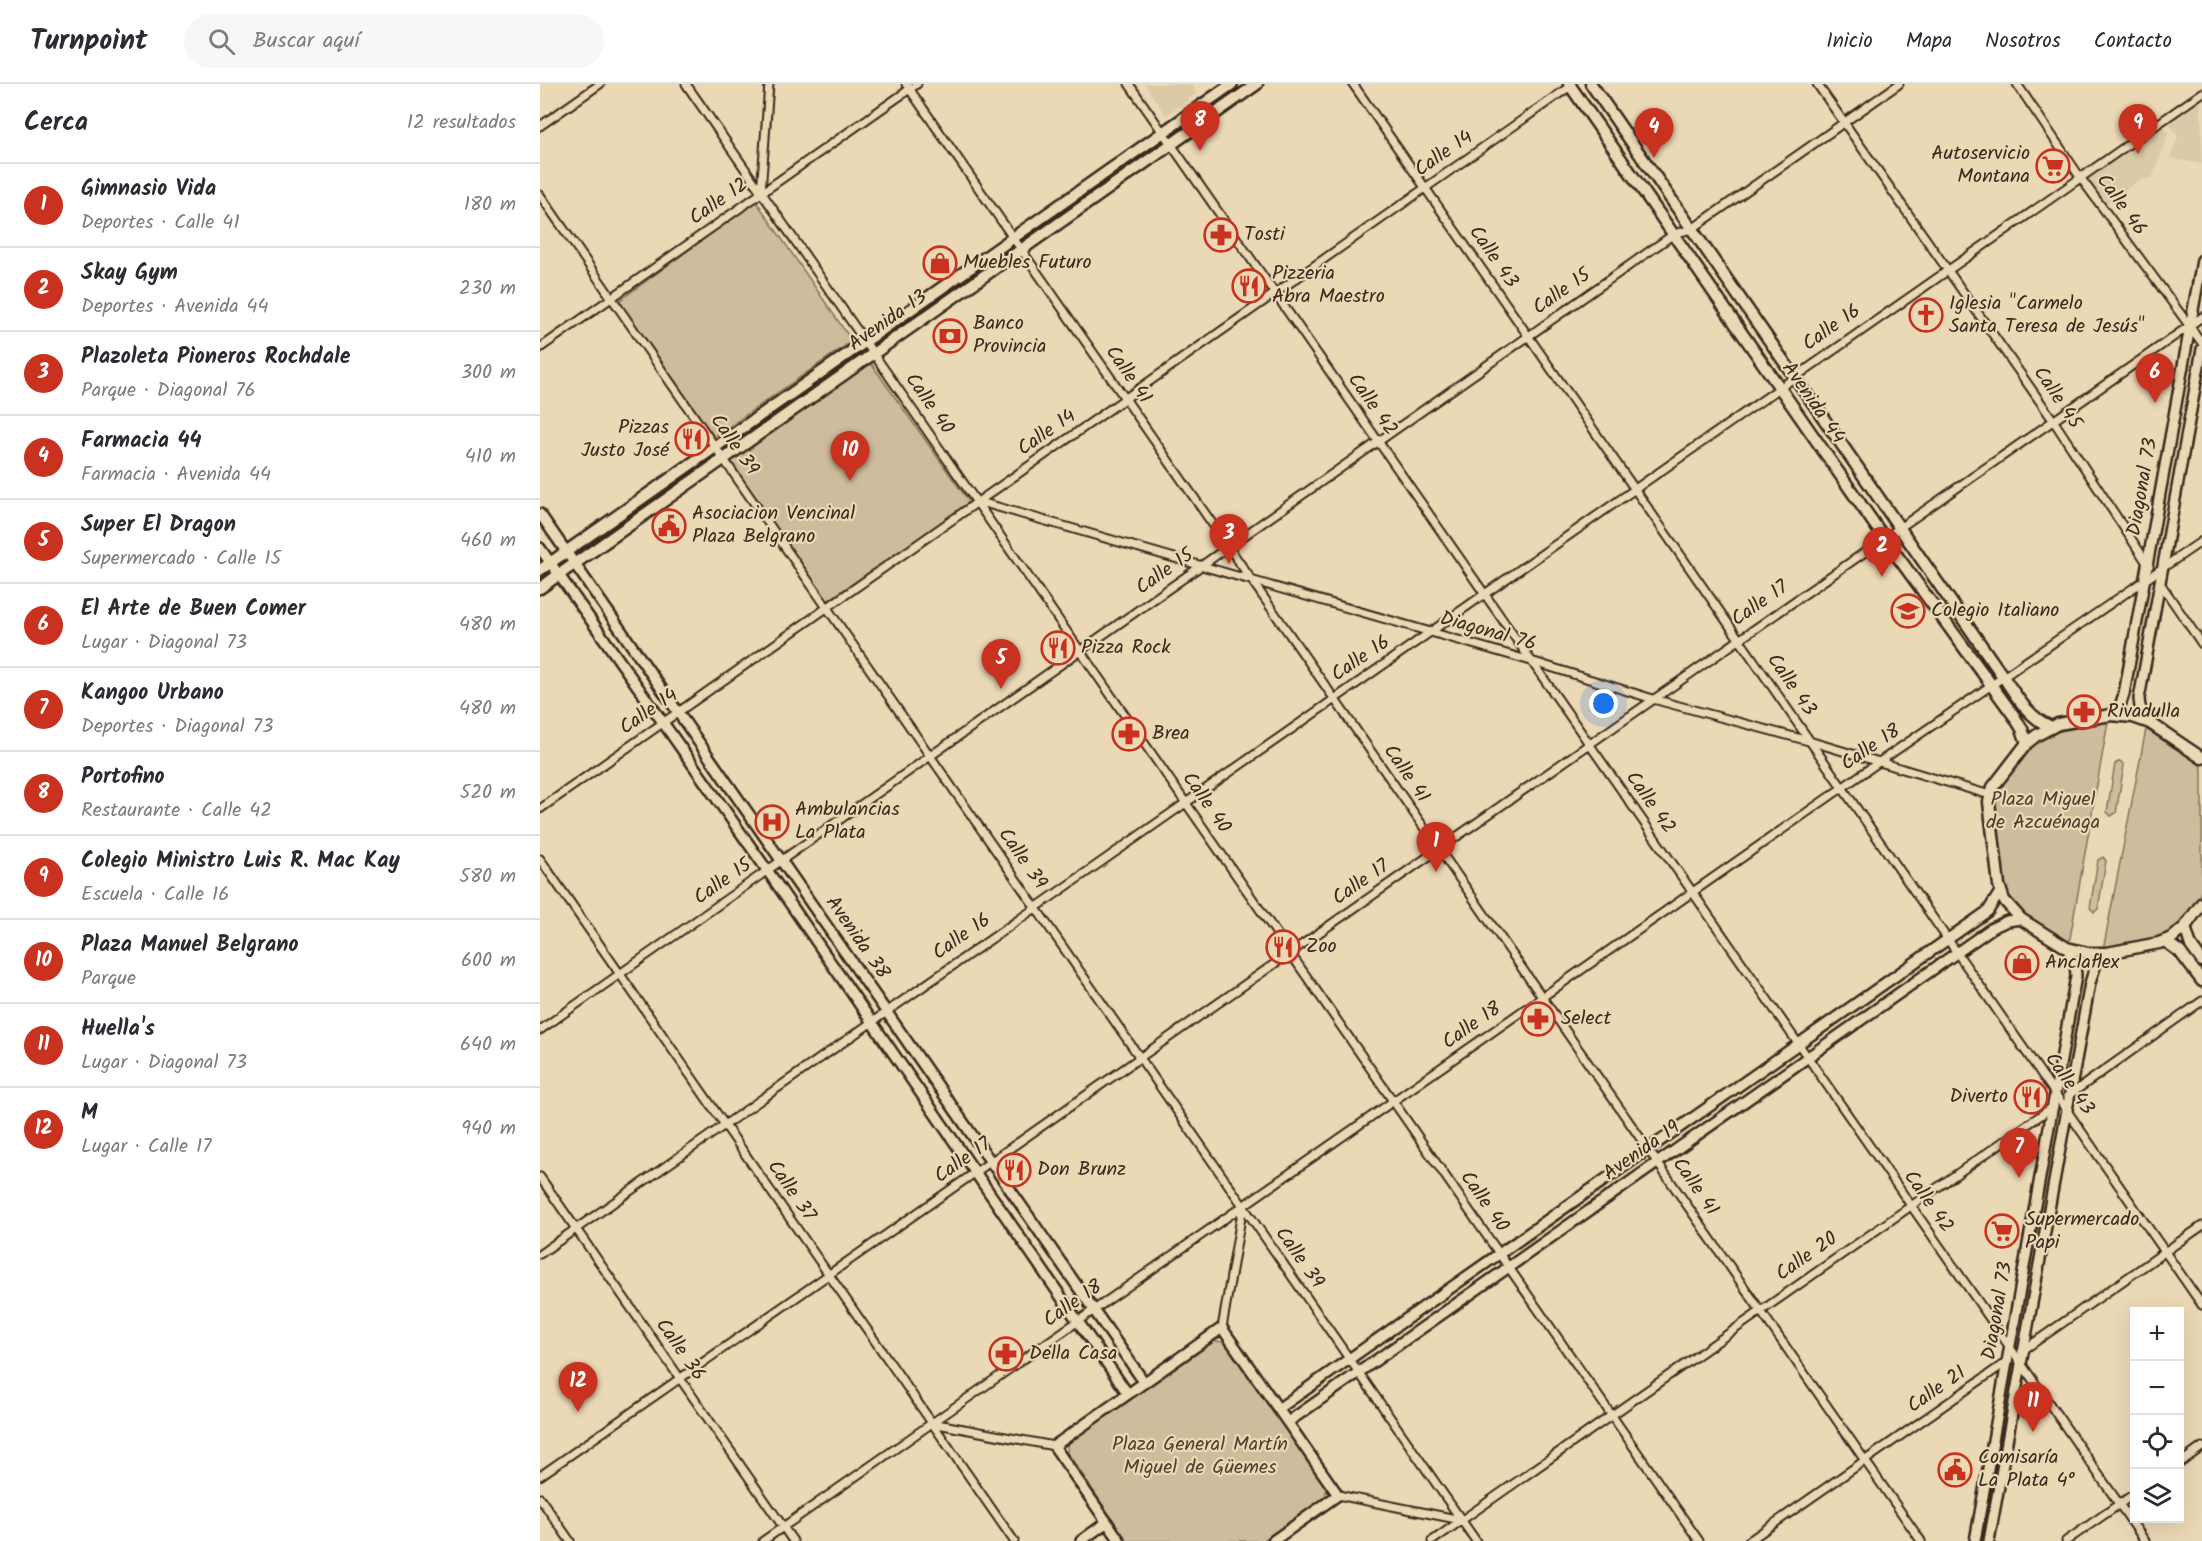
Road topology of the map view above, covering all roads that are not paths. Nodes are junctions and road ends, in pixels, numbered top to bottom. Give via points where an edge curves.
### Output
1 (600, 84) edge
2 (686, 84) edge
3 (769, 84) edge
4 (917, 84) edge
5 (1129, 84) edge
6 (1232, 84) edge
7 (1257, 84) edge
8 (1353, 84) edge
9 (1591, 84) edge
10 (1817, 84) edge
11 (1899, 84) edge
12 (2016, 84) edge
13 (1571, 85) edge
14 (908, 87) edge
15 (2202, 93) edge
16 (1845, 122) junction
17 (540, 126) edge
18 (1163, 133) junction
19 (1171, 145) junction
20 (2080, 177) junction
21 (1425, 188) junction
22 (761, 193) junction
23 (540, 195) edge
24 (1692, 229) junction
25 (1674, 234) junction
26 (1012, 238) junction
27 (1021, 250) junction
28 (2202, 260) edge
29 (1948, 268) junction
30 (1274, 293) junction
31 (611, 298) junction
32 (2202, 317) edge
33 (2190, 326) junction
34 (1528, 336) junction
35 (865, 341) junction
36 (2202, 343) edge
37 (540, 348) edge
38 (2202, 350) edge
39 (874, 353) junction
40 (1793, 375) junction
41 (1778, 385) junction
42 (1125, 399) junction
43 (2053, 420) junction
44 (1378, 442) junction
45 (715, 447) junction
46 (723, 459) junction
47 (1633, 487) junction
48 (976, 501) junction
49 (540, 514) edge
50 (1899, 527) junction
51 (1884, 537) junction
52 (2202, 541) edge
53 (1228, 547) junction
54 (540, 548) edge
55 (566, 551) junction
56 (550, 563) junction
57 (574, 563) junction
58 (2148, 564) junction
59 (1202, 566) junction
60 (2162, 568) junction
61 (540, 570) edge
62 (2154, 574) junction
63 (558, 575) junction
64 (2145, 581) junction
65 (1252, 582) junction
66 (2160, 584) junction
67 (540, 588) edge
68 (1483, 592) junction
69 (827, 608) junction
70 (1429, 632) junction
71 (1739, 639) junction
72 (2202, 644) edge
73 (1080, 651) junction
74 (1531, 661) junction
75 (2004, 678) junction
76 (1992, 686) junction
77 (1333, 698) junction
78 (1653, 699) junction
79 (678, 712) junction
80 (2111, 715) junction
81 (662, 723) junction
82 (2150, 723) junction
83 (2051, 727) junction
84 (1809, 741) junction
85 (2026, 743) junction
86 (1589, 744) junction
87 (2200, 755) edge
88 (930, 756) junction
89 (1879, 762) junction
90 (1842, 788) junction
91 (1990, 795) junction
92 (1185, 801) junction
93 (540, 809) edge
94 (1439, 849) junction
95 (540, 860) edge
96 (781, 861) junction
97 (767, 871) junction
98 (1692, 892) junction
99 (2000, 892) junction
100 (2202, 903) edge
101 (1035, 907) junction
102 (2021, 919) junction
103 (2186, 927) junction
104 (1947, 939) junction
105 (2165, 941) junction
106 (2067, 948) junction
107 (1290, 952) junction
108 (1956, 952) junction
109 (2106, 953) junction
110 (2202, 961) edge
111 (620, 974) junction
112 (2202, 981) edge
113 (1542, 997) junction
114 (2202, 1001) edge
115 (886, 1011) junction
116 (870, 1023) junction
117 (540, 1030) edge
118 (1798, 1044) junction
119 (1807, 1057) junction
120 (1140, 1058) junction
121 (2069, 1095) junction
122 (2056, 1100) junction
123 (1394, 1101) junction
124 (2067, 1110) junction
125 (724, 1125) junction
126 (1648, 1149) junction
127 (991, 1162) junction
128 (1657, 1162) junction
129 (976, 1172) junction
130 (540, 1178) edge
131 (1910, 1205) junction
132 (1243, 1206) junction
133 (2202, 1226) edge
134 (576, 1229) junction
135 (2164, 1252) junction
136 (1499, 1253) junction
137 (540, 1254) edge
138 (1509, 1267) junction
139 (829, 1275) junction
140 (2202, 1305) edge
141 (1094, 1310) junction
142 (1761, 1310) junction
143 (1078, 1321) junction
144 (1222, 1328) junction
145 (2023, 1350) junction
146 (2010, 1355) junction
147 (1349, 1359) junction
148 (2021, 1364) junction
149 (1359, 1372) junction
150 (680, 1379) junction
151 (1144, 1382) junction
152 (1128, 1394) junction
153 (1278, 1409) junction
154 (1612, 1415) junction
155 (1288, 1422) junction
156 (932, 1423) junction
157 (1054, 1446) junction
158 (2202, 1447) edge
159 (1865, 1460) junction
160 (2184, 1460) edge
161 (540, 1476) edge
162 (1338, 1495) junction
163 (2130, 1497) edge
164 (540, 1498) edge
165 (2119, 1504) junction
166 (1461, 1520) junction
167 (1107, 1522) junction
168 (783, 1527) junction
169 (1116, 1539) edge
170 (570, 1541) edge
171 (763, 1541) edge
172 (793, 1541) edge
173 (1014, 1541) edge
174 (1081, 1541) edge
175 (1273, 1541) edge
176 (1432, 1541) edge
177 (1476, 1541) edge
178 (1699, 1541) edge
179 (1749, 1541) edge
180 (1922, 1541) edge
181 (1975, 1541) edge
182 (1989, 1541) edge
183 (2066, 1541) edge
184 (2145, 1541) edge

1 - 17 street
2 - 22 street, Calle 40
3 - 22 street
4 - 14 street, Calle 12
5 - 18 street, Calle 42
6 - 18 main road, Avenida 13
7 - 19 main road, Avenida 13
8 - 21 street, Calle 43
9 - 24 main road, Avenida 44
10 - 16 street, Calle 45
11 - 16 street, Calle 15
12 - 20 street, Calle 46
13 - 21 street, Calle 14
13 - 25 main road, Avenida 44
14 - 22 street, Calle 12
14 - 26 street, Calle 41
15 - 20 street, Calle 16
16 - 24 street, Calle 15
16 - 29 street, Calle 45
18 - 19 street, Calle 42
18 - 26 main road, Avenida 13
19 - 27 main road, Avenida 13
19 - 30 street, Calle 42
20 - 29 street, Calle 16
20 - 33 street, Calle 46
21 - 30 street, Calle 14
21 - 34 street, Calle 43
22 - 31 street, Calle 12
22 - 35 street, Calle 40
23 - 31 street, Calle 39
24 - 25 street, Calle 15
24 - 40 main road, Avenida 44
25 - 34 street, Calle 15
25 - 41 main road, Avenida 44
26 - 27 street, Calle 41
26 - 35 main road, Avenida 13
27 - 39 main road, Avenida 13
27 - 42 street, Calle 41
28 - 33 main road, Diagonal 73
29 - 40 street, Calle 16
29 - 43 street, Calle 45
30 - 42 street, Calle 14
30 - 44 street, Calle 42
31 - 37 street, Calle 12
31 - 45 street, Calle 39
32 - 33 street, Calle 17
33 - 36 street, Calle 46
33 - 43 street, Calle 17
33 - 58 main road, Diagonal 73
34 - 44 street, Calle 15
34 - 47 street, Calle 43
35 - 39 street, Calle 40
35 - 45 main road, Avenida 13
38 - 60 main road, Diagonal 73
39 - 46 main road, Avenida 13
39 - 48 street, Calle 40
40 - 41 street, Calle 16
40 - 50 main road, Avenida 44
41 - 47 street, Calle 16
41 - 51 main road, Avenida 44
42 - 48 street, Calle 14
42 - 53 street, Calle 41
43 - 50 street, Calle 17
43 - 58 street, Calle 45
44 - 53 street, Calle 15
44 - 68 street, Calle 42
45 - 46 street, Calle 39
45 - 55 main road, Avenida 13
46 - 57 main road, Avenida 13
46 - 69 street, Calle 39
47 - 68 street, Calle 16
47 - 71 street, Calle 43
48 - 59 street, Diagonal 76
48 - 69 street, Calle 14
48 - 73 street, Calle 40
49 - 55 main road, Avenida 38
50 - 51 street, Calle 17
50 - 75 main road, Avenida 44
51 - 71 street, Calle 17
51 - 76 main road, Avenida 44
52 - 60 street, Calle 18
53 - 59 street, Calle 15
53 - 65 street, Calle 41
54 - 56 main road, Avenida 38
55 - 56 main road, Avenida 13
55 - 57 main road, Avenida 38
56 - 61 main road, Avenida 13
56 - 63 main road, Avenida 38
57 - 63 main road, Avenida 13
57 - 79 main road, Avenida 38
58 - 62 street, Calle 45
58 - 64 main road, Diagonal 73
59 - 65 street, Diagonal 76
59 - 73 street, Calle 15
60 - 62 street, Calle 18
60 - 66 main road, Diagonal 73
62 - 64 street, Calle 18
62 - 66 street, Calle 45
63 - 67 main road, Avenida 13
63 - 81 main road, Avenida 38
64 - 75 street, Calle 18
64 - 80 main road, Diagonal 73 via 2124,694
65 - 70 street, Diagonal 76
65 - 77 street, Calle 41
66 - 72 street, Calle 45
66 - 82 main road, Diagonal 73 via 2139,699
68 - 70 street, Calle 16
68 - 74 street, Calle 42
69 - 79 street, Calle 14
69 - 88 street, Calle 39
70 - 74 street, Diagonal 76
70 - 77 street, Calle 16
71 - 78 street, Calle 17
71 - 84 street, Calle 43
73 - 88 street, Calle 15
73 - 92 street, Calle 40
74 - 78 street, Diagonal 76
74 - 86 street, Calle 42
75 - 76 street, Calle 18
75 - 83 main road, Avenida 44 via 2028,711
76 - 85 main road, Avenida 44 via 2022,729
76 - 89 street, Calle 18
77 - 92 street, Calle 16
77 - 94 street, Calle 41
78 - 84 street, Diagonal 76
78 - 86 street, Calle 17
79 - 81 street, Calle 14
79 - 96 main road, Avenida 38
80 - 82 main road
80 - 83 main road
81 - 93 street, Calle 14
81 - 97 main road, Avenida 38
82 - 87 main road
83 - 85 main road
84 - 89 street, Diagonal 76
84 - 90 street, Calle 43
85 - 91 main road
86 - 94 street, Calle 17
86 - 98 street, Calle 42
88 - 96 street, Calle 15
88 - 101 street, Calle 39
89 - 90 street, Calle 18
89 - 91 street, Diagonal 76
90 - 98 street, Calle 18
90 - 104 street, Calle 43
91 - 99 main road
92 - 101 street, Calle 16
92 - 107 street, Calle 40
94 - 107 street, Calle 17
94 - 113 street, Calle 41
95 - 111 street, Calle 37
96 - 97 street, Calle 15
96 - 115 main road, Avenida 38
97 - 111 street, Calle 15
97 - 116 main road, Avenida 38
98 - 113 street, Calle 18
98 - 118 street, Calle 42
99 - 102 main road
99 - 104 main road, Avenida 19 via 1988,911
100 - 103 main road
101 - 115 street, Calle 16
101 - 120 street, Calle 39
102 - 106 main road
102 - 108 main road, Avenida 19 via 2000,923
103 - 105 main road
103 - 110 main road via 2191,946
104 - 108 street, Calle 43
104 - 118 main road, Avenida 19
105 - 109 main road
105 - 112 main road via 2180,952
106 - 109 main road
106 - 122 main road, Diagonal 73 via 2075,962 2076,976
107 - 120 street, Calle 17
107 - 123 street, Calle 40
108 - 119 main road, Avenida 19
108 - 122 street, Calle 43
109 - 121 main road, Diagonal 73 via 2096,964 2090,982
111 - 117 street, Calle 15
111 - 125 street, Calle 37
113 - 123 street, Calle 18
113 - 126 street, Calle 41
114 - 121 street, Calle 20
115 - 116 street, Calle 16
115 - 127 main road, Avenida 38
116 - 125 street, Calle 16
116 - 129 main road, Avenida 38
118 - 119 street, Calle 42
118 - 126 main road, Avenida 19
119 - 128 main road, Avenida 19
119 - 131 street, Calle 42
120 - 127 street, Calle 17
120 - 132 street, Calle 39
121 - 122 street, Calle 20
121 - 124 main road, Diagonal 73
122 - 124 street, Calle 43
122 - 131 street, Calle 20
122 - 146 main road, Diagonal 73
123 - 132 street, Calle 18
123 - 136 street, Calle 40
124 - 135 street, Calle 43
124 - 145 main road, Diagonal 73
125 - 134 street, Calle 16
125 - 139 street, Calle 37
126 - 128 street, Calle 41
126 - 136 main road, Avenida 19
127 - 129 street, Calle 17
127 - 141 main road, Avenida 38
128 - 138 main road, Avenida 19
128 - 142 street, Calle 41
129 - 139 street, Calle 17
129 - 143 main road, Avenida 38
130 - 134 street, Calle 36
131 - 142 street, Calle 20
131 - 146 street, Calle 42
132 - 141 street, Calle 18
132 - 144 street
132 - 147 street, Calle 39
133 - 135 street, Calle 21
134 - 137 street, Calle 16
134 - 150 street, Calle 36
135 - 140 street, Calle 43
135 - 145 street, Calle 21
136 - 138 street, Calle 40
136 - 147 main road, Avenida 19
138 - 149 main road, Avenida 19
138 - 154 street, Calle 40
139 - 150 street, Calle 17
139 - 156 street, Calle 37
141 - 143 street, Calle 18
141 - 151 main road, Avenida 38
142 - 154 street, Calle 20
142 - 159 street, Calle 41
143 - 152 main road, Avenida 38
143 - 156 street, Calle 18
144 - 151 main road
144 - 153 main road
145 - 146 street, Calle 21
145 - 148 main road, Diagonal 73
146 - 148 street, Calle 42
146 - 159 street, Calle 21
146 - 181 main road, Diagonal 73
147 - 149 street, Calle 39
147 - 153 main road, Avenida 19
148 - 165 street, Calle 42
148 - 182 main road, Diagonal 73
149 - 155 main road, Avenida 19
149 - 166 street, Calle 39
150 - 161 street, Calle 17
150 - 168 street, Calle 36
151 - 152 main road
152 - 157 main road
153 - 155 main road
154 - 166 street, Calle 20
154 - 178 street, Calle 40
155 - 162 main road
156 - 157 street
156 - 168 street, Calle 18
156 - 173 street, Calle 37
157 - 167 main road
158 - 160 street
159 - 179 street, Calle 21
159 - 180 street, Calle 41
162 - 166 street
162 - 175 main road
163 - 165 street
164 - 170 street
165 - 183 street
165 - 184 street, Calle 42
166 - 176 street, Calle 20
166 - 177 street, Calle 39
167 - 169 main road
167 - 174 main road
168 - 171 street, Calle 18
168 - 172 street, Calle 36

